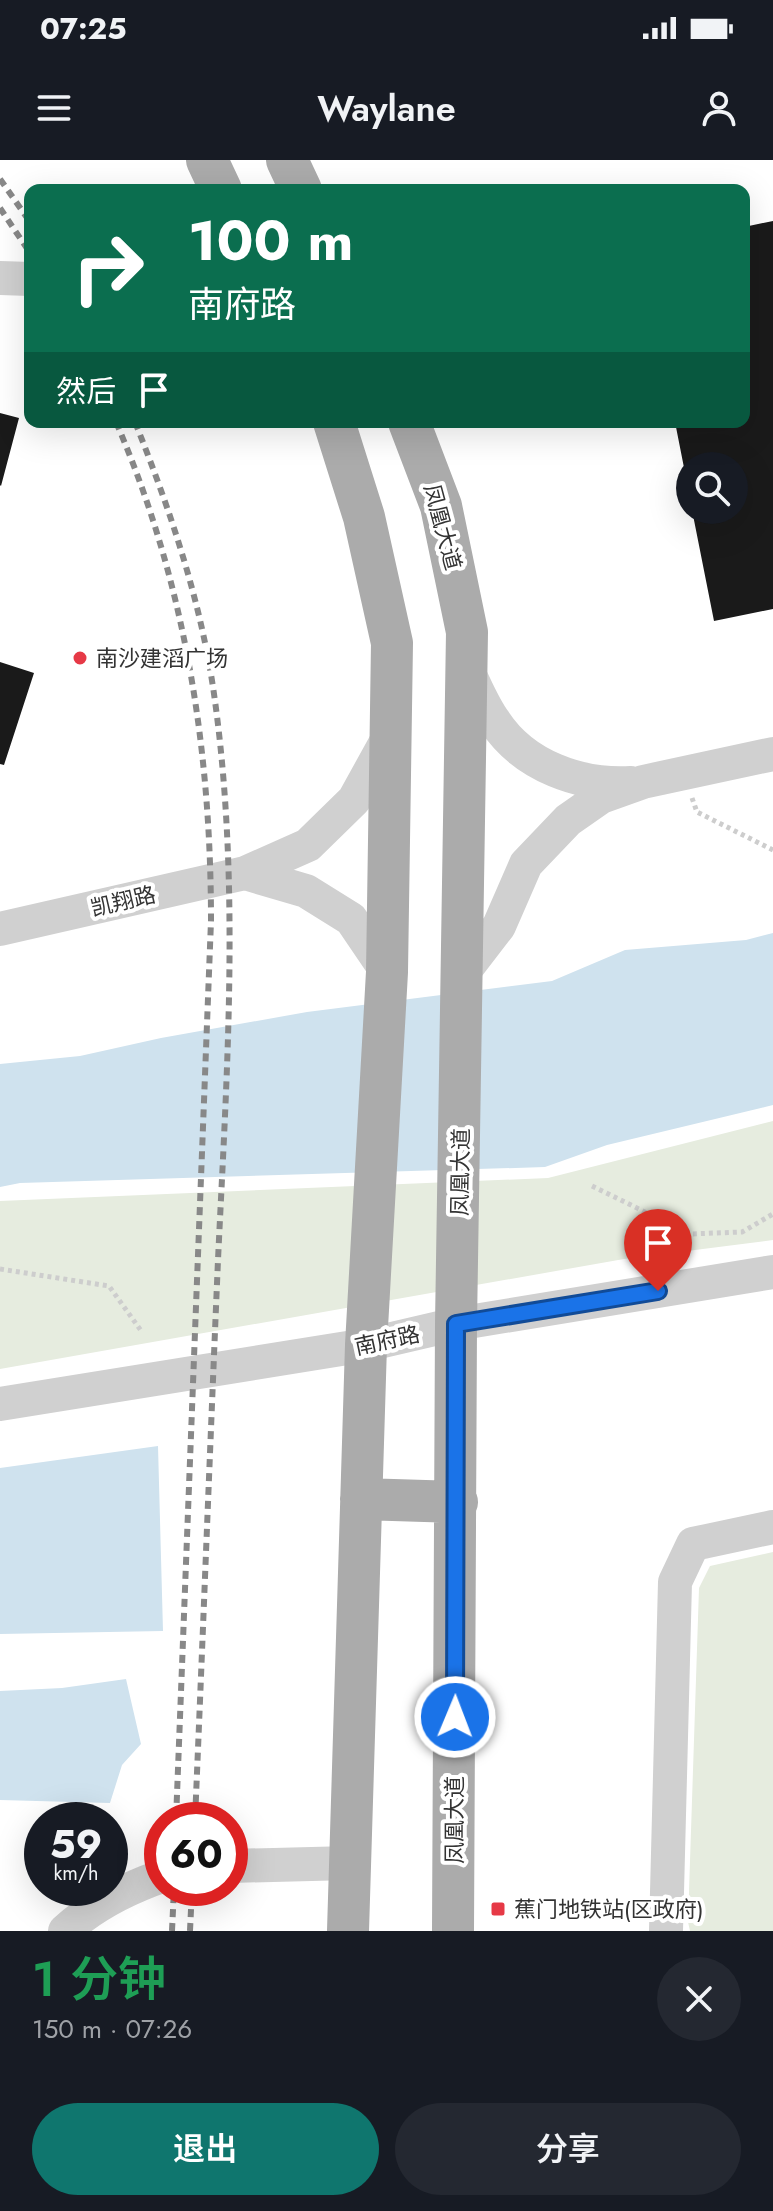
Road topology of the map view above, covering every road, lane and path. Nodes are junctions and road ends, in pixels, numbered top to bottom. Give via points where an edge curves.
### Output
1 (207, 160) edge
2 (287, 160) edge
3 (218, 184) edge
4 (298, 184) edge
5 (0, 278) edge
6 (24, 279) edge
7 (336, 428) edge
8 (411, 428) edge
9 (466, 667) junction
10 (391, 733) junction
11 (773, 754) edge
12 (682, 774) junction
13 (643, 782) junction
14 (773, 850) edge
15 (245, 873) junction
16 (0, 929) edge
17 (387, 972) junction
18 (462, 974) junction
19 (592, 1186) dead end
20 (773, 1214) edge
21 (0, 1269) edge
22 (773, 1272) edge
23 (456, 1324) junction
24 (142, 1332) dead end
25 (366, 1345) junction
26 (0, 1404) edge
27 (361, 1499) junction
28 (457, 1502) junction
29 (773, 1527) edge
30 (350, 1863) junction
31 (248, 1866) edge
32 (144, 1883) edge
33 (65, 1931) edge
34 (348, 1931) edge
35 (453, 1931) edge
36 (666, 1931) edge

1 - 3 main road
2 - 4 main road
5 - 6 street
7 - 10 main road via 364,517 392,643
8 - 9 main road, 凤凰大道 via 441,506 467,632
9 - 13 street via 493,721 537,762 588,781
9 - 18 main road, 凤凰大道
10 - 15 street, 凯翔路 via 354,800 308,845
10 - 17 main road
11 - 12 street
12 - 13 street
12 - 14 path via 697,812
13 - 18 street via 601,797 568,820 526,864 499,926
15 - 16 street, 凯翔路
15 - 17 street via 306,891 351,919
17 - 25 main road
18 - 23 main road, 凤凰大道
19 - 20 path via 690,1234 742,1232
21 - 24 path via 109,1286
22 - 23 street, 南府路
23 - 25 street, 南府路
23 - 28 main road, 凤凰大道
25 - 26 street, 南府路
25 - 27 main road
27 - 28 main road
27 - 30 main road
28 - 35 main road, 凤凰大道
29 - 36 street via 693,1544 675,1582
30 - 31 street
30 - 34 main road
32 - 33 street via 123,1891

